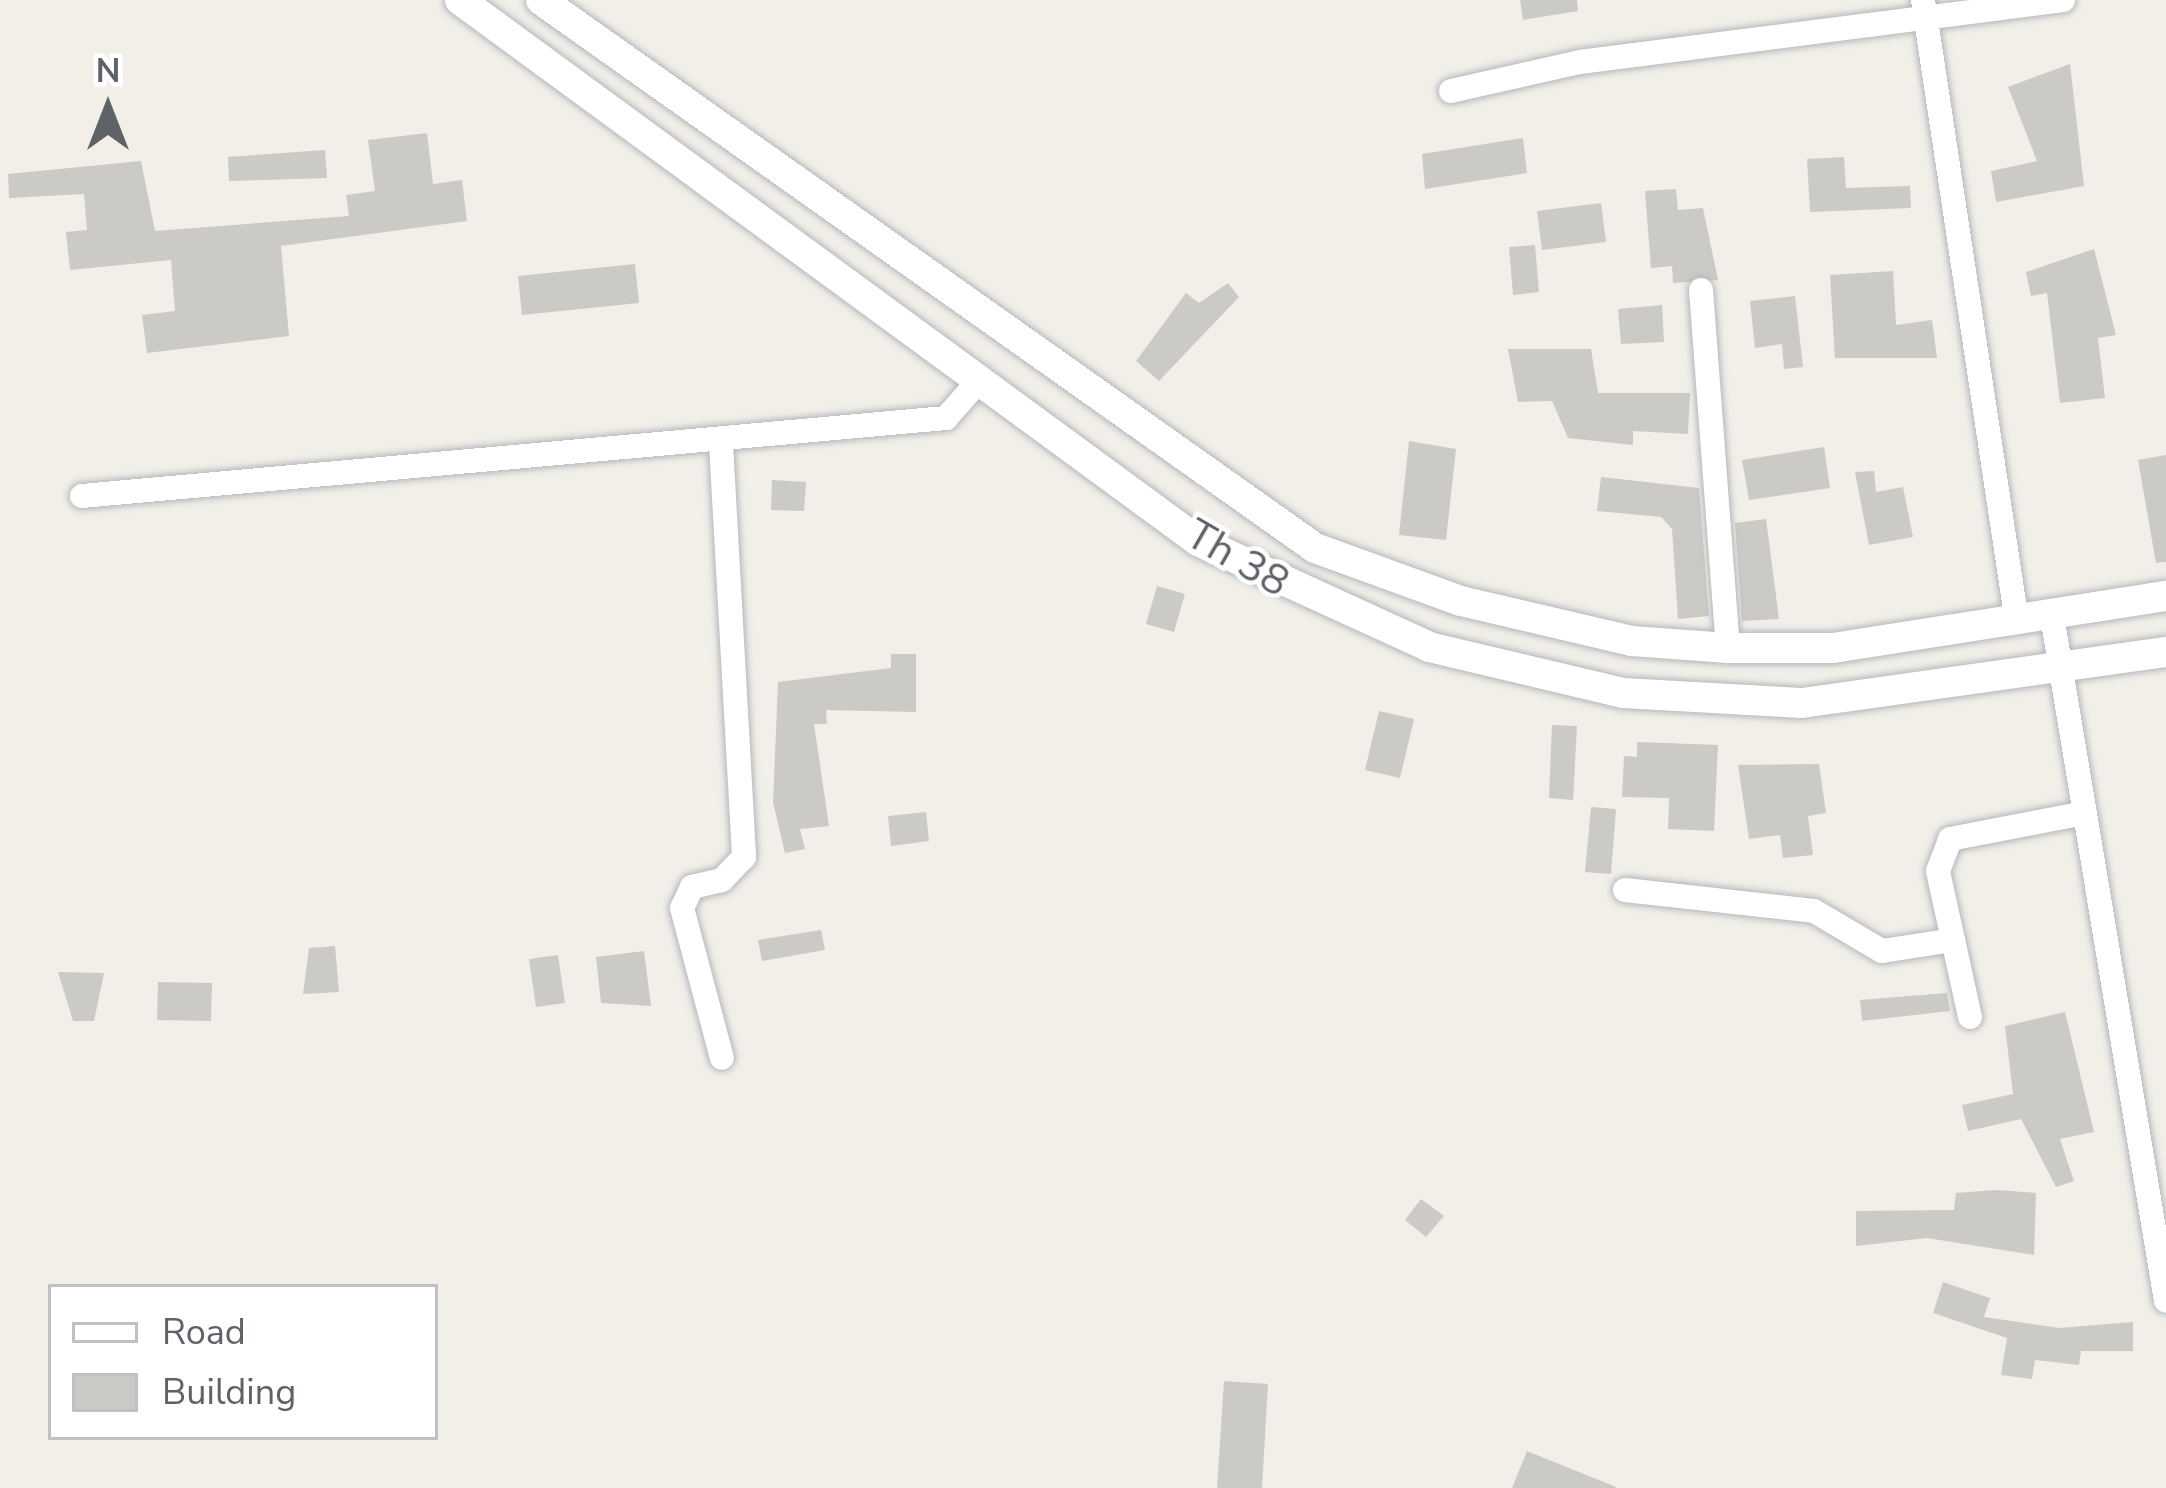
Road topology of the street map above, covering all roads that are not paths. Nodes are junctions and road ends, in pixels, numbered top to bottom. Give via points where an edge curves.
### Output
1 (460, 0) edge
2 (542, 0) edge
3 (2063, 0) edge
4 (1925, 12) edge
5 (1451, 91) dead end
6 (1702, 290) dead end
7 (976, 384) junction
8 (721, 444) junction
9 (82, 496) dead end
10 (2166, 596) edge
11 (2052, 616) junction
12 (2017, 622) junction
13 (1727, 648) junction
14 (2166, 652) edge
15 (2060, 671) junction
16 (2085, 813) junction
17 (1625, 890) dead end
18 (1953, 940) junction
19 (1970, 1017) dead end
20 (722, 1058) dead end
21 (2166, 1108) edge
22 (2138, 1113) junction
23 (2166, 1301) edge

1 - 7 street, Th 38
2 - 13 street, Th 38 via 1315,548 1461,601 1633,641
3 - 4 street
4 - 5 street via 1580,62
4 - 12 street
6 - 13 street
7 - 8 street via 946,418
7 - 15 street, Th 38 via 1198,541 1429,647 1622,693 1802,703
8 - 9 street
8 - 20 street via 744,857 736,872 692,887 682,908
10 - 11 street, Th 38
11 - 12 street, Th 38
11 - 15 street
12 - 13 street, Th 38 via 1832,648
14 - 15 street, Th 38
15 - 16 street
16 - 18 street via 1950,839 1938,871
16 - 22 street
17 - 18 street via 1814,911 1882,951
18 - 19 street
21 - 22 street
22 - 23 street

